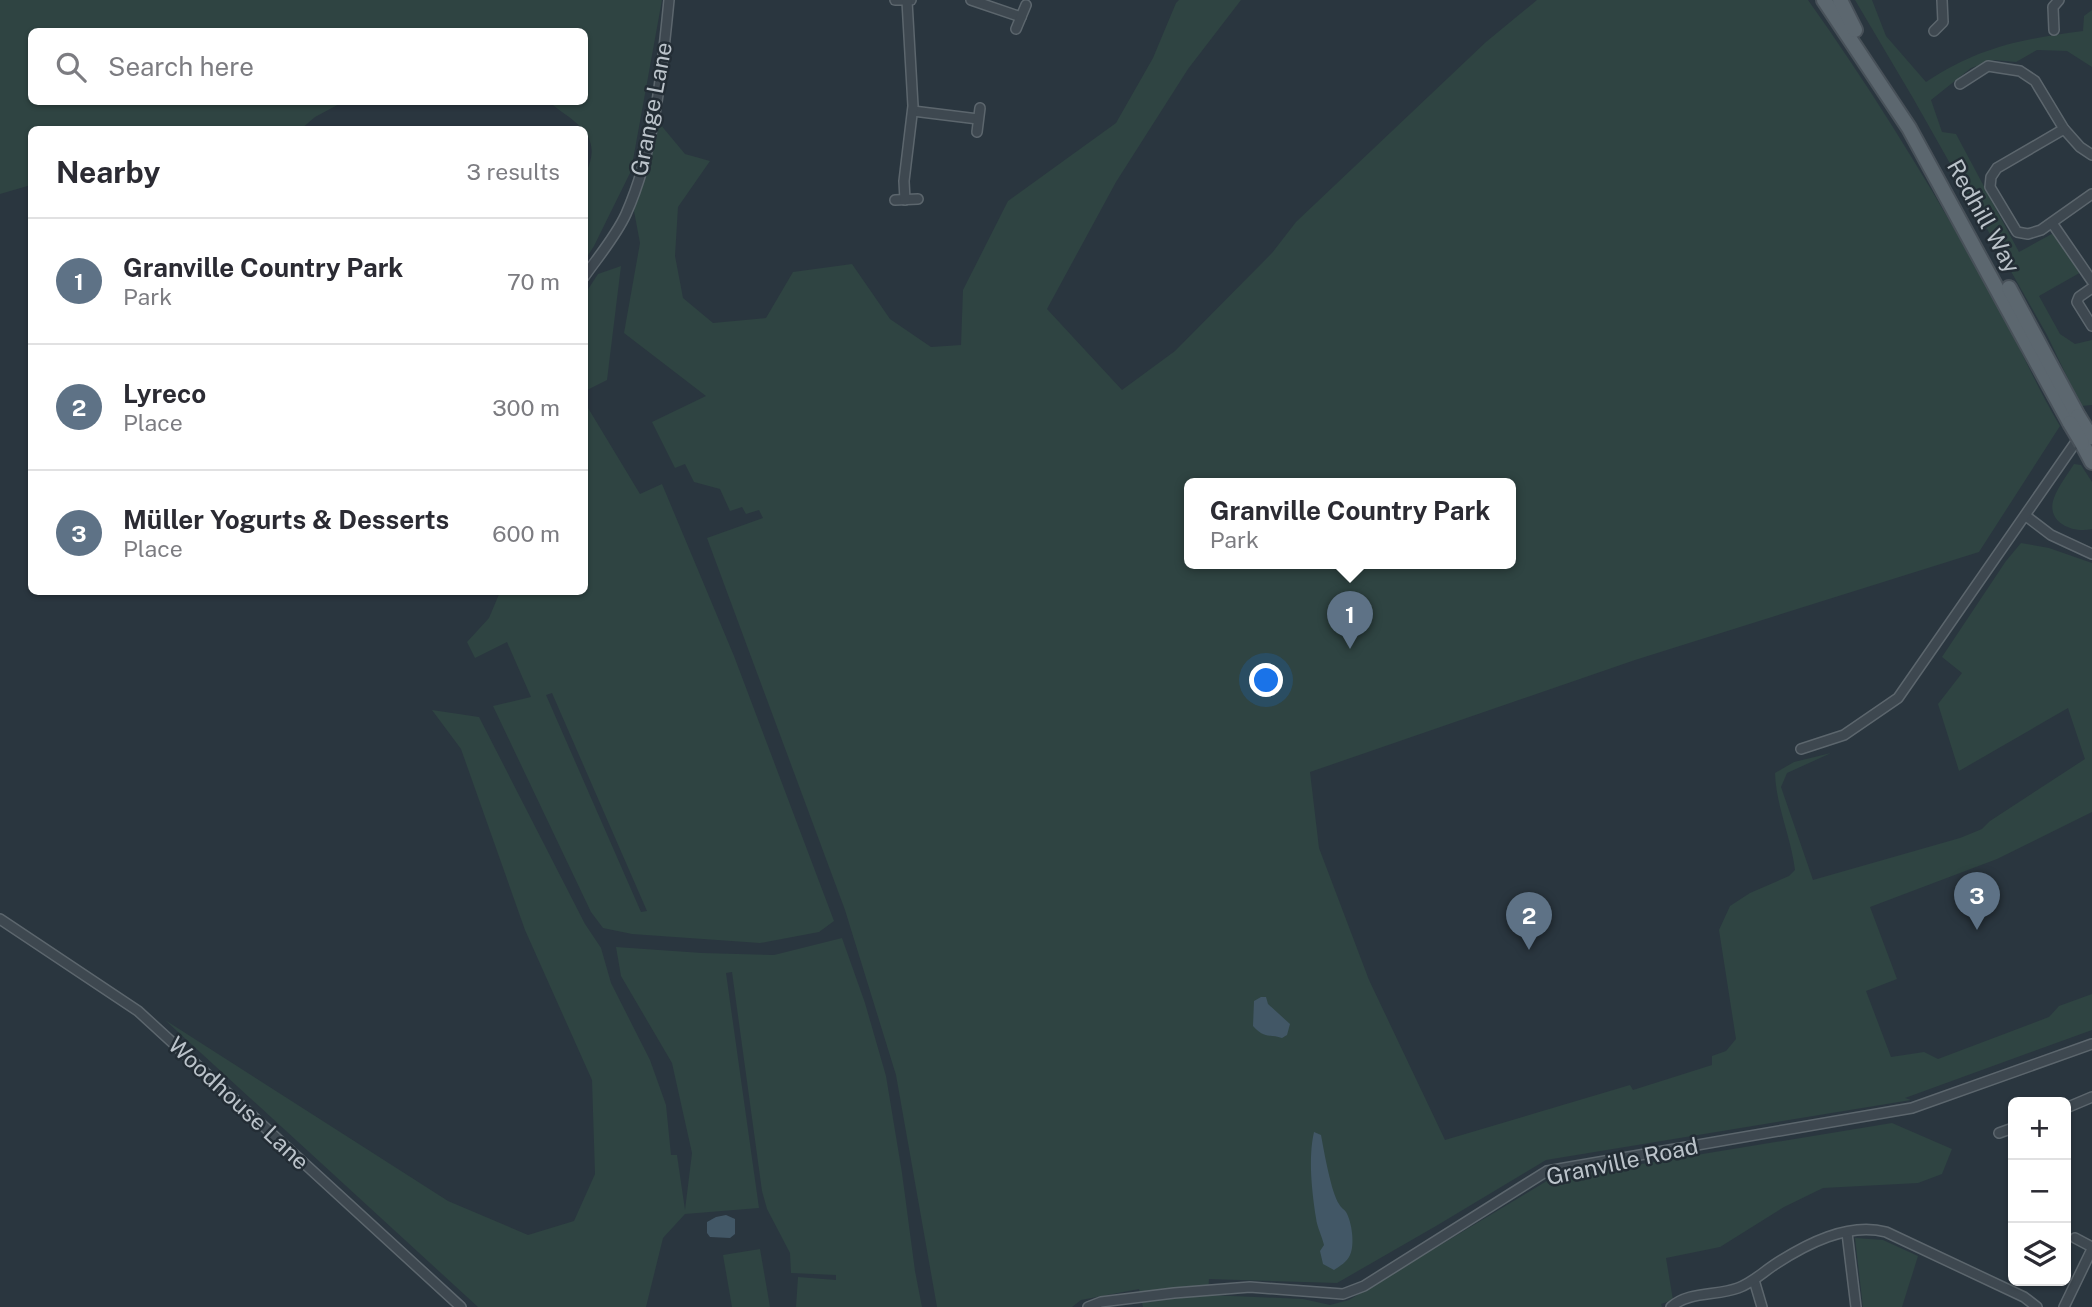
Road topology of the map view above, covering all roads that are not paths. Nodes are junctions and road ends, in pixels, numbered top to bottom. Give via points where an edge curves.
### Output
1 (669, 0) edge
2 (895, 0) edge
3 (971, 0) edge
4 (1824, 0) edge
5 (1838, 0) edge
6 (1942, 0) edge
7 (2059, 0) edge
8 (910, 1) edge
9 (1026, 5) dead end
10 (1021, 17) junction
11 (1016, 29) dead end
12 (2054, 30) dead end
13 (1934, 31) dead end
14 (1854, 43) junction
15 (1971, 76) junction
16 (1960, 84) dead end
17 (1977, 86) dead end
18 (980, 108) dead end
19 (913, 111) junction
20 (978, 119) junction
21 (2064, 129) junction
22 (976, 132) dead end
23 (2091, 152) edge
24 (2092, 194) edge
25 (918, 199) dead end
26 (895, 200) dead end
27 (905, 200) junction
28 (2052, 223) junction
29 (588, 271) edge
30 (2092, 281) edge
31 (2092, 288) edge
32 (2092, 326) edge
33 (2074, 419) junction
34 (2089, 437) edge
35 (2092, 462) edge
36 (2026, 516) junction
37 (2092, 546) edge
38 (2079, 549) junction
39 (2092, 554) edge
40 (1801, 749) dead end
41 (0, 919) edge
42 (2092, 1044) edge
43 (2092, 1097) edge
44 (2071, 1106) edge
45 (2008, 1130) edge
46 (1999, 1133) dead end
47 (1847, 1233) junction
48 (2075, 1238) dead end
49 (2092, 1248) edge
50 (1754, 1280) junction
51 (461, 1307) edge
52 (1088, 1307) edge
53 (1671, 1307) edge
54 (1762, 1307) edge
55 (1856, 1307) edge
56 (2037, 1307) edge
57 (2064, 1307) edge

1 - 29 street, Grange Lane via 656,103 637,183 625,216
2 - 8 street
3 - 10 street
4 - 14 main road, Redhill Way
5 - 14 main road
5 - 33 main road, Redhill Way via 1936,158
6 - 13 street via 1943,22
7 - 12 street via 2053,7
8 - 19 street
9 - 10 street
10 - 11 street
14 - 33 main road, Redhill Way via 1909,128
15 - 16 street
15 - 17 street
15 - 21 street via 1989,66 2020,71 2035,81
18 - 20 street
19 - 20 street
19 - 27 street
20 - 22 street
21 - 23 street
21 - 28 street via 1997,168 1991,177 1990,187 2017,232 2028,234
24 - 28 street
25 - 27 street
26 - 27 street
28 - 30 street
31 - 32 street via 2077,302
33 - 34 main road, Redhill Way, bridge
34 - 35 main road, Redhill Way
34 - 36 street via 2081,435
36 - 38 street
36 - 40 street via 1898,698 1843,734
37 - 38 street
38 - 39 street
41 - 51 street, Woodhouse Lane via 138,1011
42 - 52 street, Granville Road via 1912,1108 1547,1171 1364,1286 1343,1294 1250,1287 1172,1293
43 - 44 street
45 - 46 street
47 - 50 street via 1815,1242
47 - 55 street
47 - 56 street via 1886,1232
48 - 49 street
49 - 57 street
50 - 53 street via 1735,1290 1685,1298
50 - 54 street

